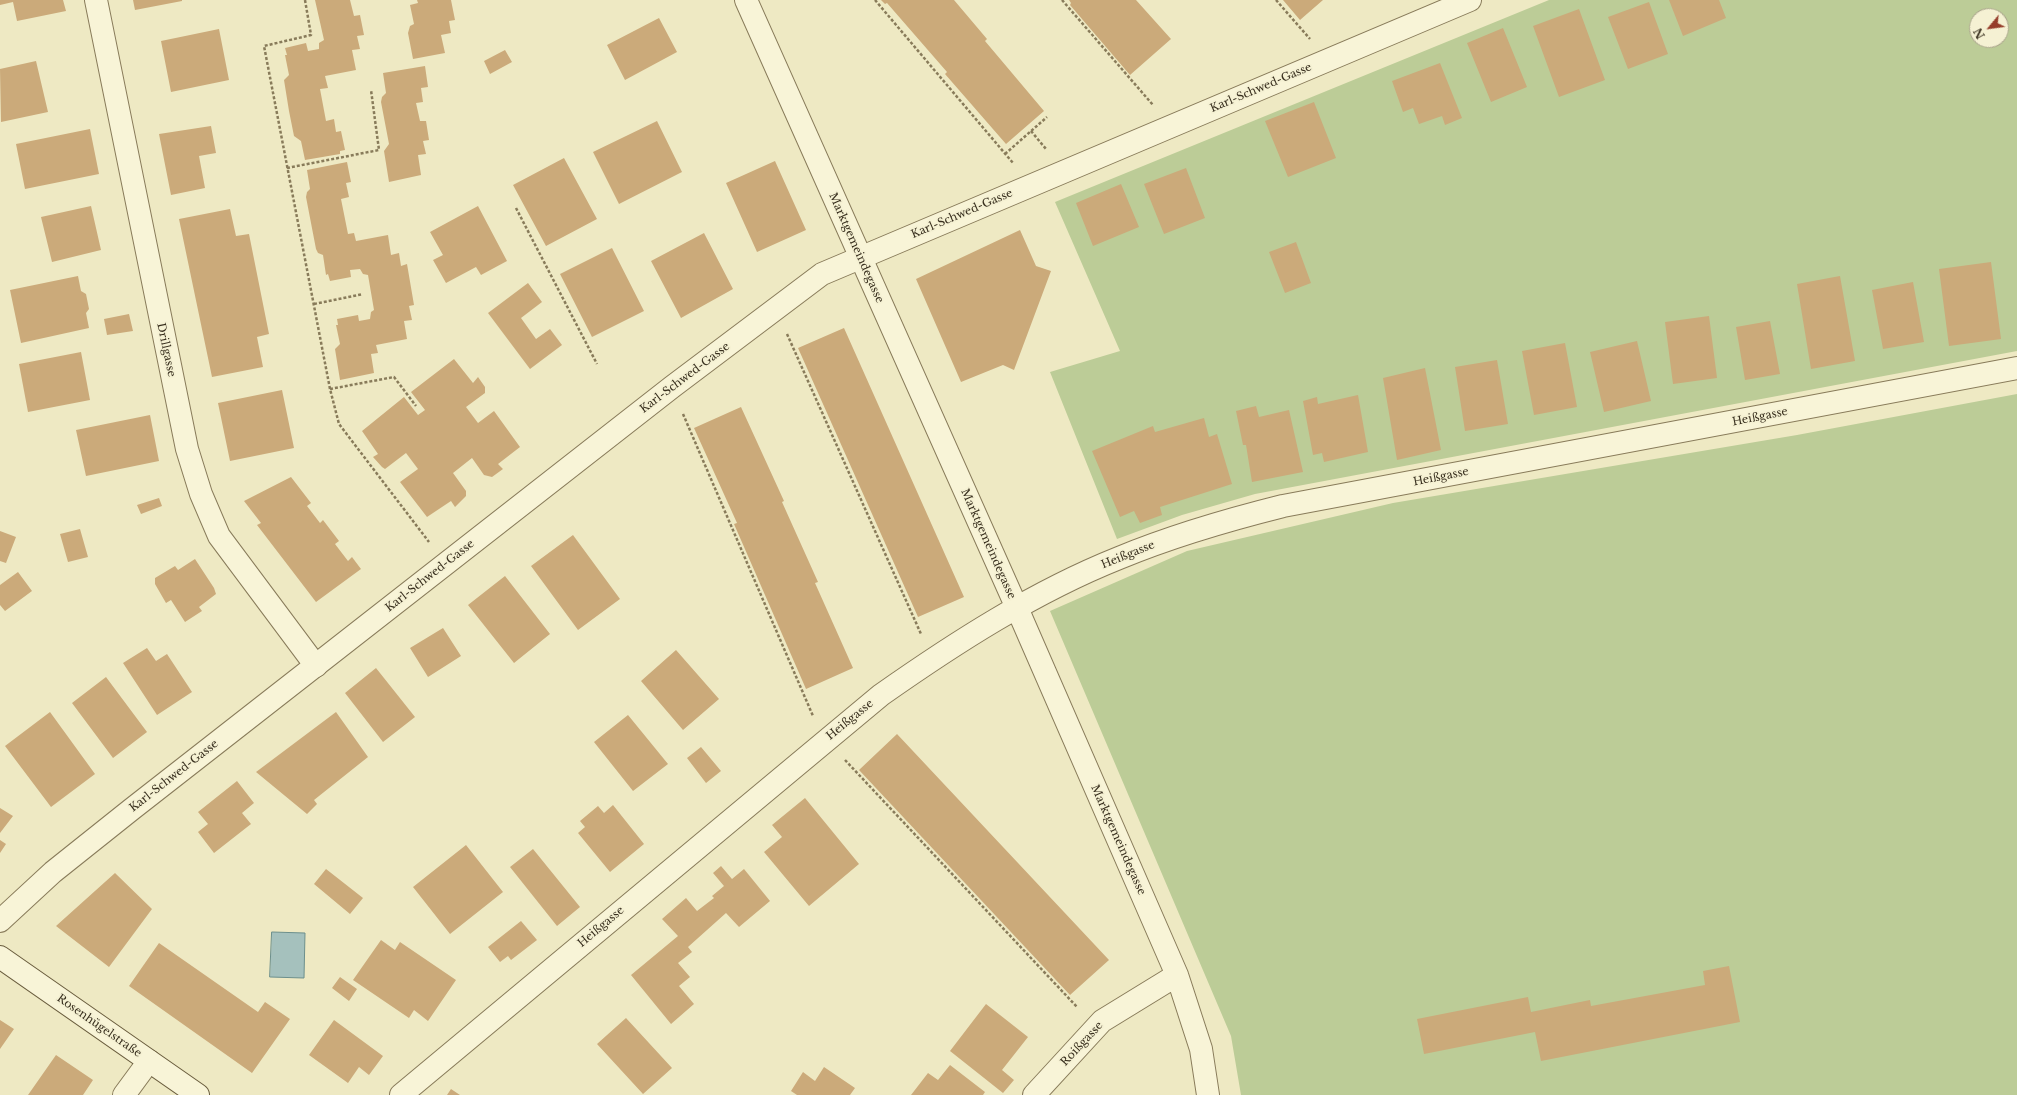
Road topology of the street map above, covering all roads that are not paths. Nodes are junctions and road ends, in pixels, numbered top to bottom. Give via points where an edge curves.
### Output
1 (96, 0) edge
2 (746, 0) edge
3 (1470, 0) edge
4 (860, 257) junction
5 (2017, 368) edge
6 (1017, 608) junction
7 (316, 666) junction
8 (0, 921) edge
9 (0, 957) edge
10 (1177, 975) junction
11 (149, 1061) junction
12 (124, 1095) edge
13 (198, 1095) edge
14 (401, 1095) edge
15 (1034, 1095) edge
16 (1208, 1095) edge

1 - 7 street, Drillgasse via 187,449 200,494 219,536
2 - 4 street, Marktgemeindegasse
3 - 4 street, Karl-Schwed-Gasse
4 - 6 street, Marktgemeindegasse
4 - 7 street, Karl-Schwed-Gasse via 822,274 672,387
5 - 6 street, Heißgasse via 1283,506 1209,525 1117,558
6 - 10 street, Marktgemeindegasse
6 - 14 street, Heißgasse via 932,660 881,695
7 - 8 street, Karl-Schwed-Gasse via 53,872
9 - 11 street, Rosenhügelstraße
10 - 15 street, Roißgasse via 1102,1021
10 - 16 street, Marktgemeindegasse via 1201,1049
11 - 12 street
11 - 13 street, Rosenhügelstraße

